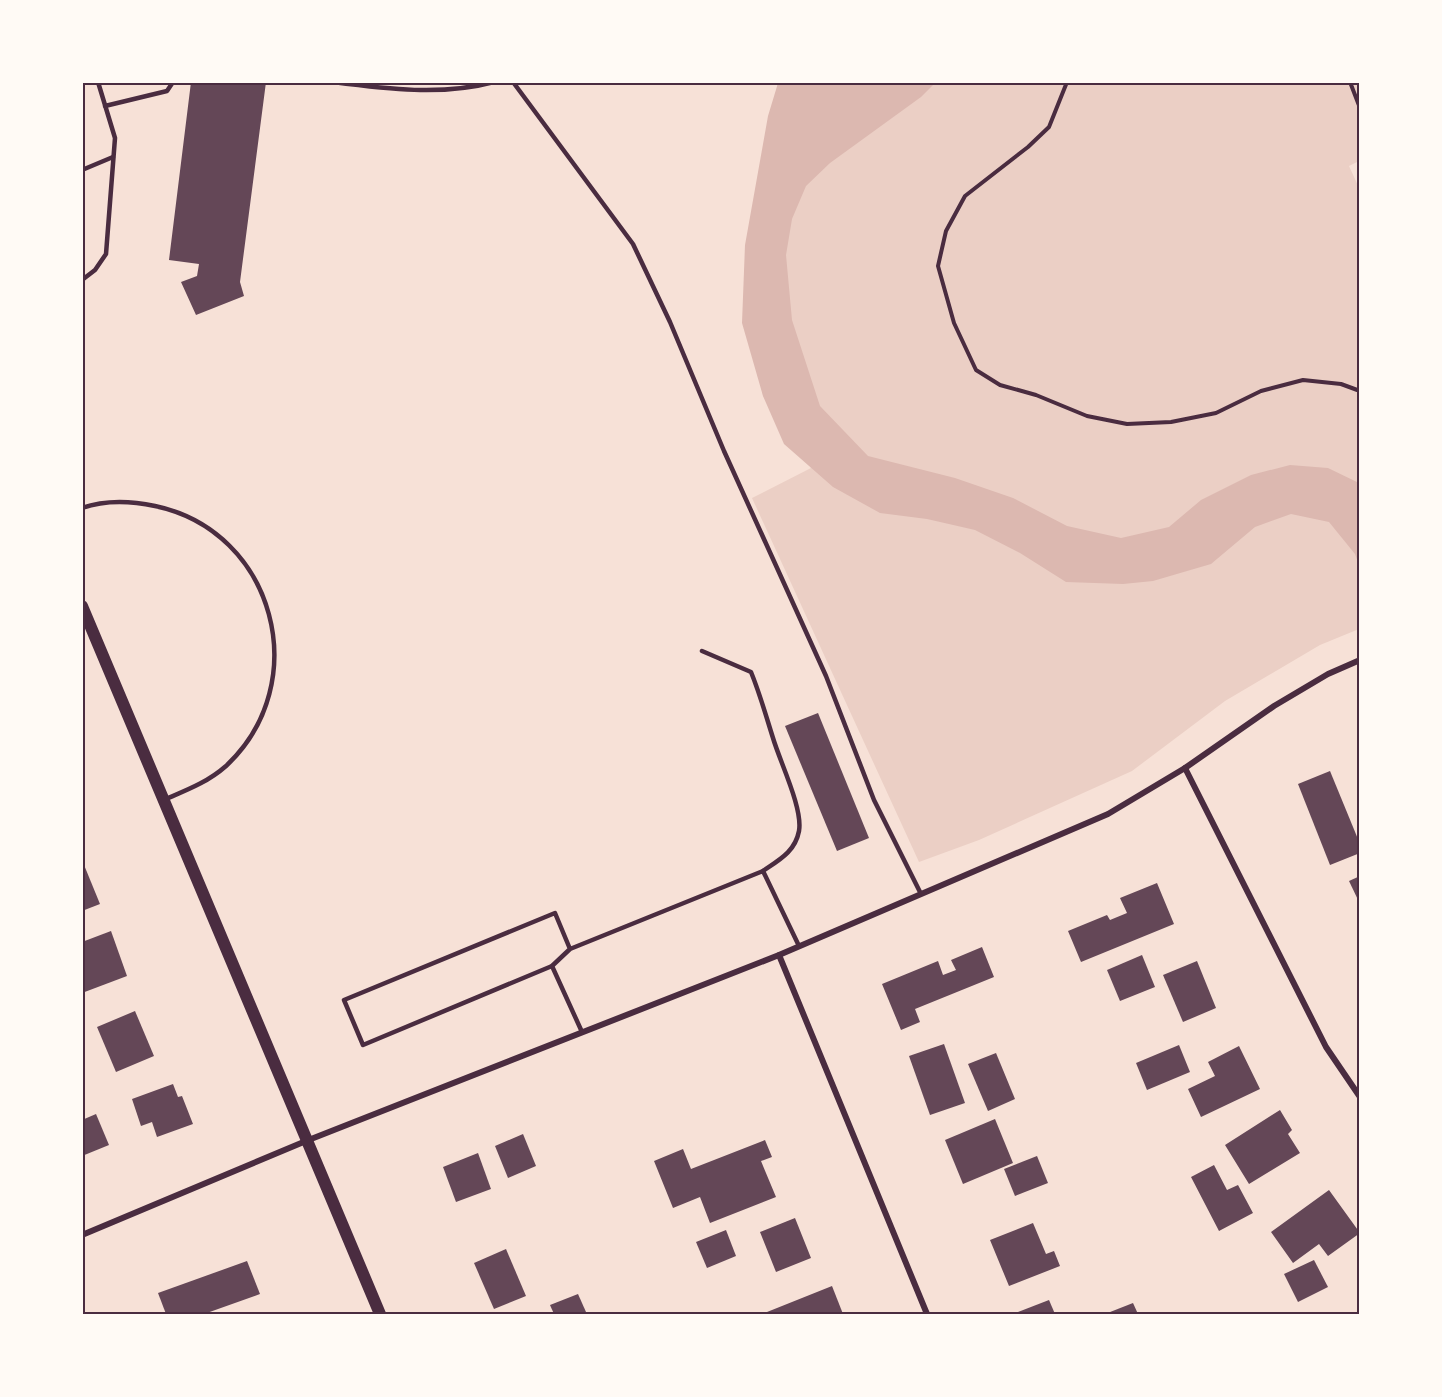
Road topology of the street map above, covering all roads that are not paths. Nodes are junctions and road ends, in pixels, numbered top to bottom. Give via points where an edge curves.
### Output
1 (98, 82) edge
2 (173, 82) edge
3 (333, 82) edge
4 (494, 82) edge
5 (513, 82) edge
6 (105, 106) junction
7 (114, 157) junction
8 (82, 170) edge
9 (82, 280) edge
10 (82, 508) edge
11 (82, 606) edge
12 (702, 651) dead end
13 (1359, 660) edge
14 (1185, 768) junction
15 (163, 800) junction
16 (763, 871) junction
17 (921, 894) junction
18 (799, 946) junction
19 (570, 949) junction
20 (779, 955) junction
21 (552, 966) junction
22 (582, 1032) junction
23 (1359, 1097) edge
24 (306, 1142) junction
25 (82, 1235) edge
26 (380, 1314) edge
27 (927, 1314) edge

1 - 6 lane
2 - 6 lane via 167,91
3 - 4 lane via 425,92 474,88
5 - 17 lane via 633,244 825,676 874,800
6 - 7 lane via 115,138
7 - 8 lane
7 - 9 lane via 106,254
10 - 15 lane via 117,502 144,503 194,519 216,533 252,573 272,621 274,675 258,725 225,767 204,783
11 - 15 main road
12 - 16 lane via 751,672 798,810 799,831 791,851
13 - 14 street via 1274,706
14 - 17 street via 1108,814
14 - 23 street via 1326,1047
15 - 24 main road
16 - 18 lane
16 - 19 lane
17 - 18 street
18 - 20 street
19 - 21 lane
19 - 21 lane via 555,914 344,1000 363,1045
20 - 22 street
20 - 27 street
21 - 22 lane
22 - 24 street
24 - 25 street
24 - 26 main road

